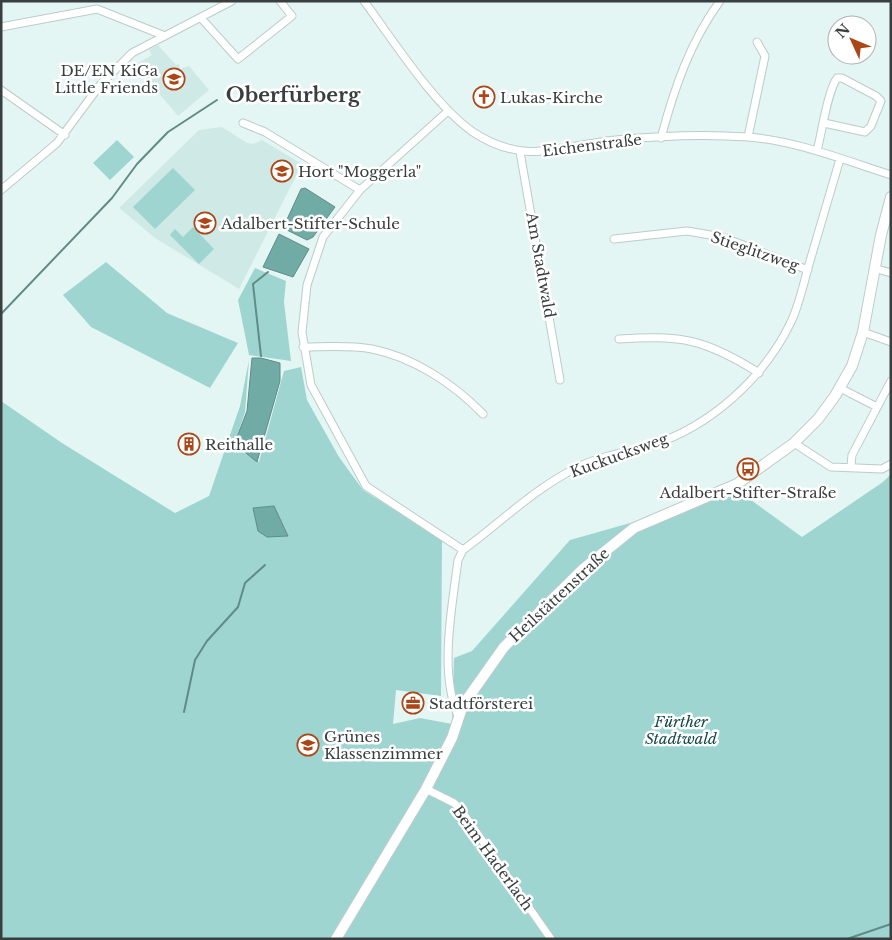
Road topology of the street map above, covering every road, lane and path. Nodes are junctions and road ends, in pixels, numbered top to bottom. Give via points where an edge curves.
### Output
1 (232, 1) edge
2 (280, 1) edge
3 (364, 1) edge
4 (720, 1) edge
5 (200, 18) junction
6 (1, 27) edge
7 (165, 36) junction
8 (757, 42) dead end
9 (1, 90) edge
10 (448, 111) junction
11 (243, 123) dead end
12 (824, 123) junction
13 (65, 134) junction
14 (748, 137) junction
15 (662, 138) junction
16 (817, 151) junction
17 (520, 152) junction
18 (840, 159) junction
19 (891, 175) edge
20 (1, 190) edge
21 (360, 190) junction
22 (891, 198) edge
23 (614, 239) dead end
24 (874, 268) junction
25 (808, 270) junction
26 (891, 273) edge
27 (863, 332) junction
28 (619, 339) dead end
29 (891, 342) edge
30 (303, 347) junction
31 (759, 373) junction
32 (560, 380) dead end
33 (891, 381) edge
34 (840, 388) junction
35 (876, 407) junction
36 (483, 414) dead end
37 (794, 443) junction
38 (891, 464) edge
39 (851, 466) junction
40 (463, 550) junction
41 (458, 716) junction
42 (426, 788) junction
43 (336, 939) edge
44 (552, 939) edge

1 - 5 street
2 - 5 street via 292,16 238,59
3 - 10 street, Eichenstraße
4 - 15 street via 686,59
5 - 7 street
6 - 7 street via 97,9
7 - 13 street via 132,53 116,66
8 - 14 street via 765,56
9 - 13 street
10 - 17 street, Eichenstraße via 474,132
10 - 21 street
11 - 21 street via 265,132
12 - 12 street via 865,132 872,126 881,101 842,78 836,78
12 - 16 street
13 - 20 street
14 - 15 street, Eichenstraße
14 - 16 street, Eichenstraße
15 - 17 street, Eichenstraße via 614,140 548,152
16 - 18 street, Eichenstraße
17 - 32 street, Am Stadtwald
18 - 19 street, Eichenstraße
18 - 25 street, Kuckucksweg
21 - 30 street via 332,224 316,253 303,308
22 - 24 street, Heilstättenstraße
23 - 25 street, Stieglitzweg via 652,233 696,232 722,237
24 - 26 street
24 - 27 street, Heilstättenstraße
25 - 31 street, Kuckucksweg via 791,322
27 - 29 street
27 - 34 street, Heilstättenstraße via 852,366
28 - 31 street via 660,336 690,340 717,348
30 - 36 street via 348,346 396,356 455,389
30 - 40 street via 311,385 366,486
31 - 40 street, Kuckucksweg via 717,410 679,433 655,444 579,466 560,477
33 - 35 street
34 - 35 street
34 - 37 street, Heilstättenstraße via 818,419
35 - 39 street via 852,455
37 - 39 street via 831,467
37 - 41 street, Heilstättenstraße via 737,484 634,528 582,570 504,647 474,686
38 - 39 street via 882,469
40 - 41 street via 458,560 449,637 451,697
41 - 42 street, Heilstättenstraße via 452,738
42 - 43 street, Heilstättenstraße
42 - 44 street, Beim Haderlach via 461,810

